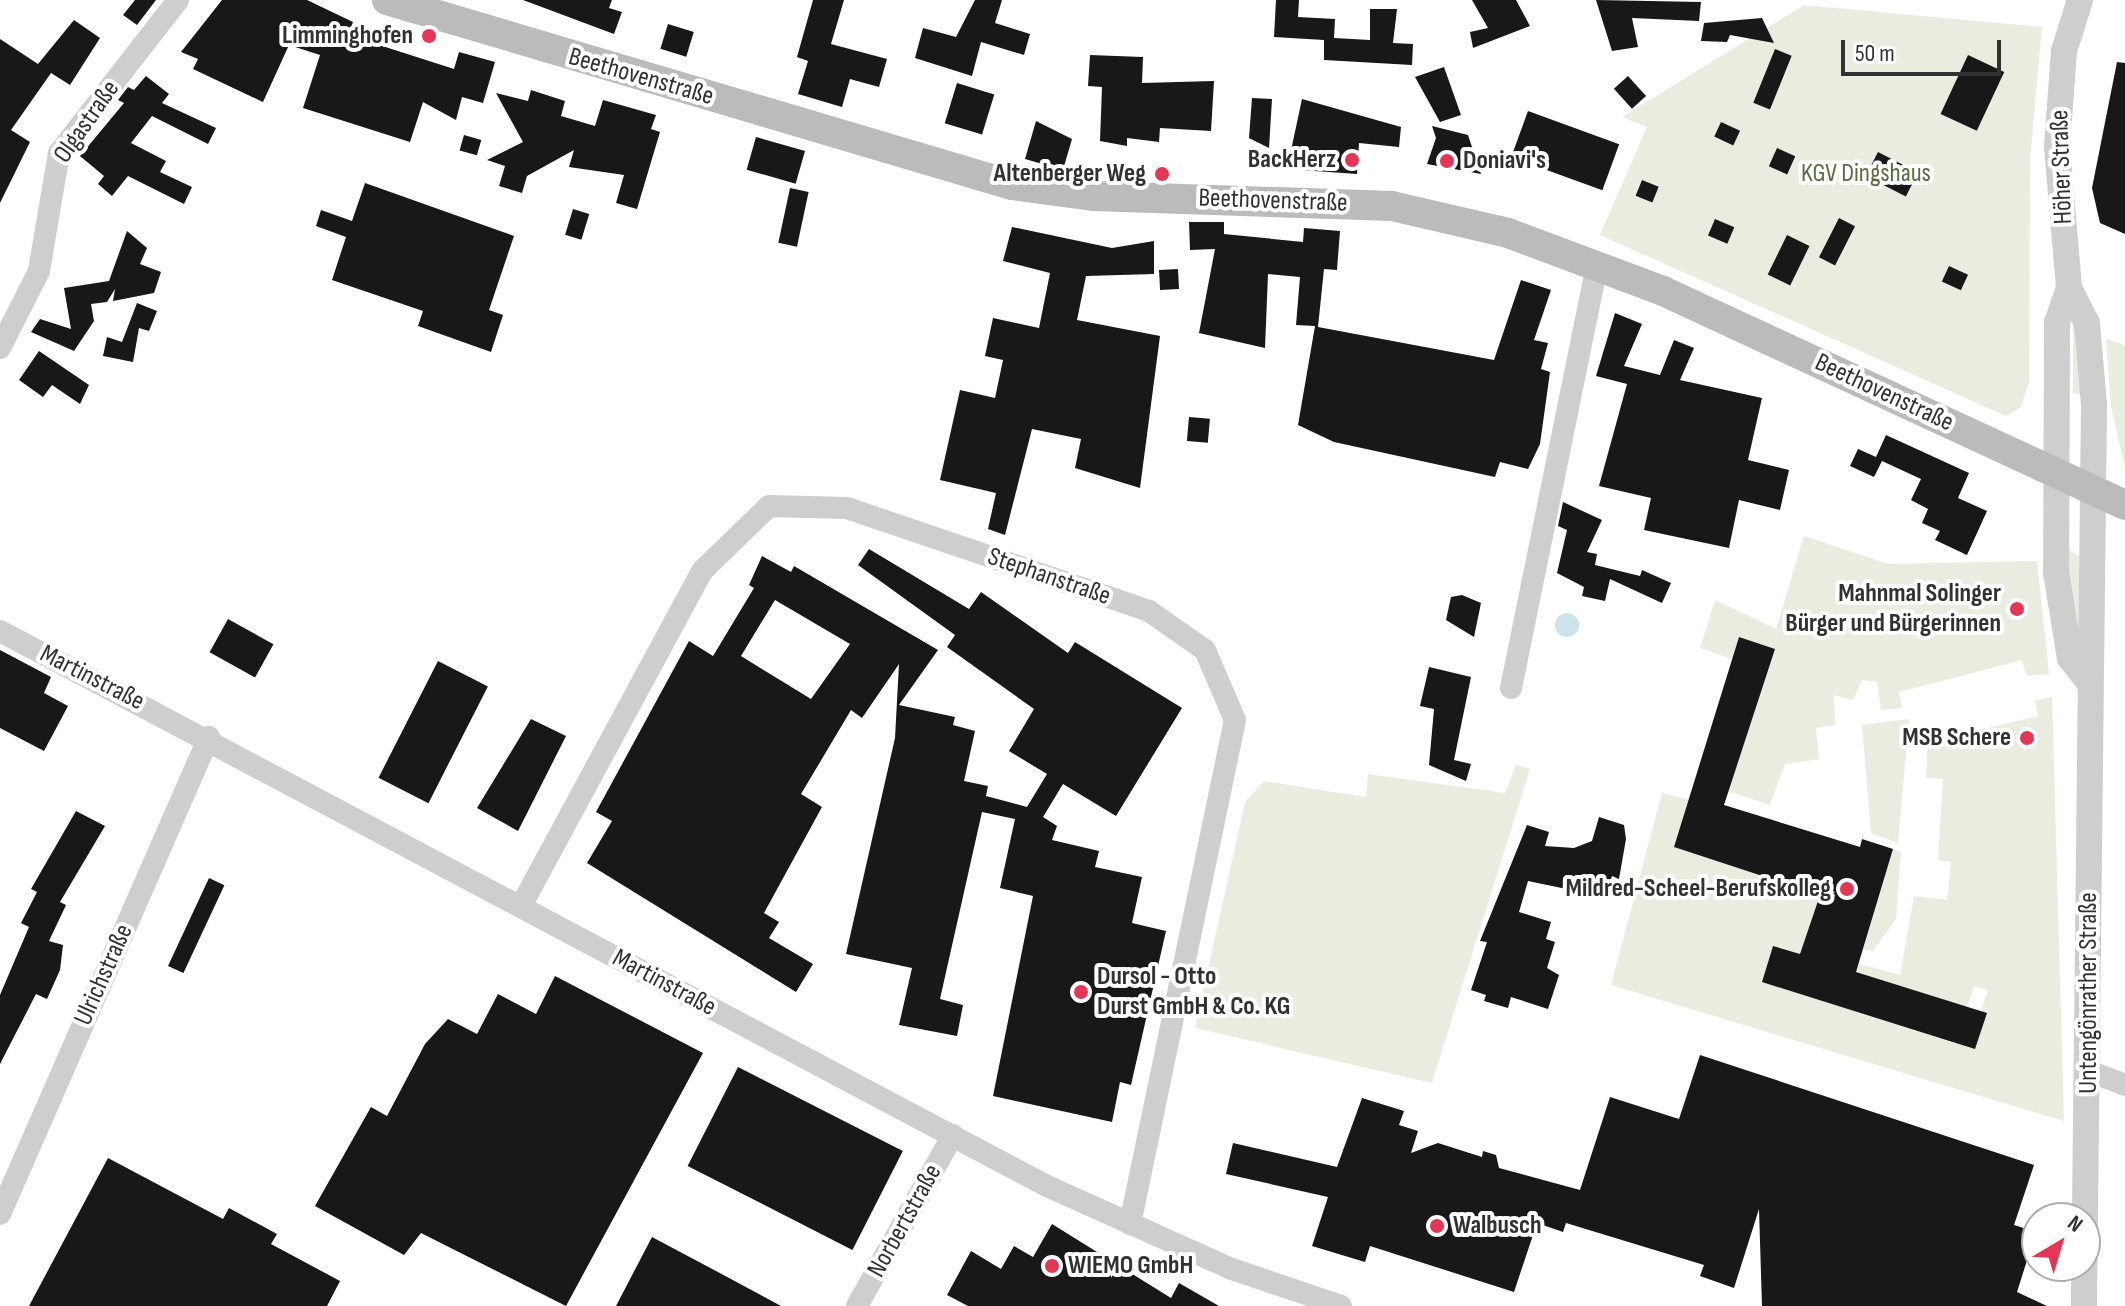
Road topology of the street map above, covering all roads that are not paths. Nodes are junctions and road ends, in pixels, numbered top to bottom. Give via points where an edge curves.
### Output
1 (178, 0) edge
2 (387, 0) edge
3 (2080, 0) edge
4 (1597, 264) junction
5 (2069, 288) junction
6 (0, 348) edge
7 (2058, 474) junction
8 (2095, 491) junction
9 (2125, 505) edge
10 (0, 631) edge
11 (2087, 680) junction
12 (1511, 688) dead end
13 (209, 737) junction
14 (521, 906) junction
15 (2089, 1071) junction
16 (2125, 1085) edge
17 (953, 1135) junction
18 (0, 1214) edge
19 (1130, 1224) junction
20 (857, 1306) edge
21 (1341, 1306) edge
22 (2084, 1306) edge

1 - 6 street, Olgastraße via 59,153 39,271
2 - 4 main road, Beethovenstraße via 1012,185 1093,196 1392,206 1508,233
3 - 5 street, Höher Straße via 2064,51 2057,147
4 - 7 main road, Beethovenstraße
4 - 12 street
5 - 7 street, Höher Straße via 2057,322
5 - 8 street, Höher Straße via 2087,323
7 - 8 main road, Beethovenstraße
7 - 11 street, Untengönrather Straße via 2059,600 2070,658
8 - 9 main road, Beethovenstraße
8 - 11 street, Untengönrather Straße
10 - 13 street, Martinstraße
11 - 15 street, Untengönrather Straße
13 - 14 street, Martinstraße
13 - 18 street, Ulrichstraße
14 - 17 street, Martinstraße
14 - 19 street, Stephanstraße via 703,570 769,506 847,508 1149,611 1205,650 1235,720
15 - 16 street
15 - 22 street, Untengönrather Straße
17 - 19 street, Martinstraße
17 - 20 street, Norbertstraße
19 - 21 street, Martinstraße

